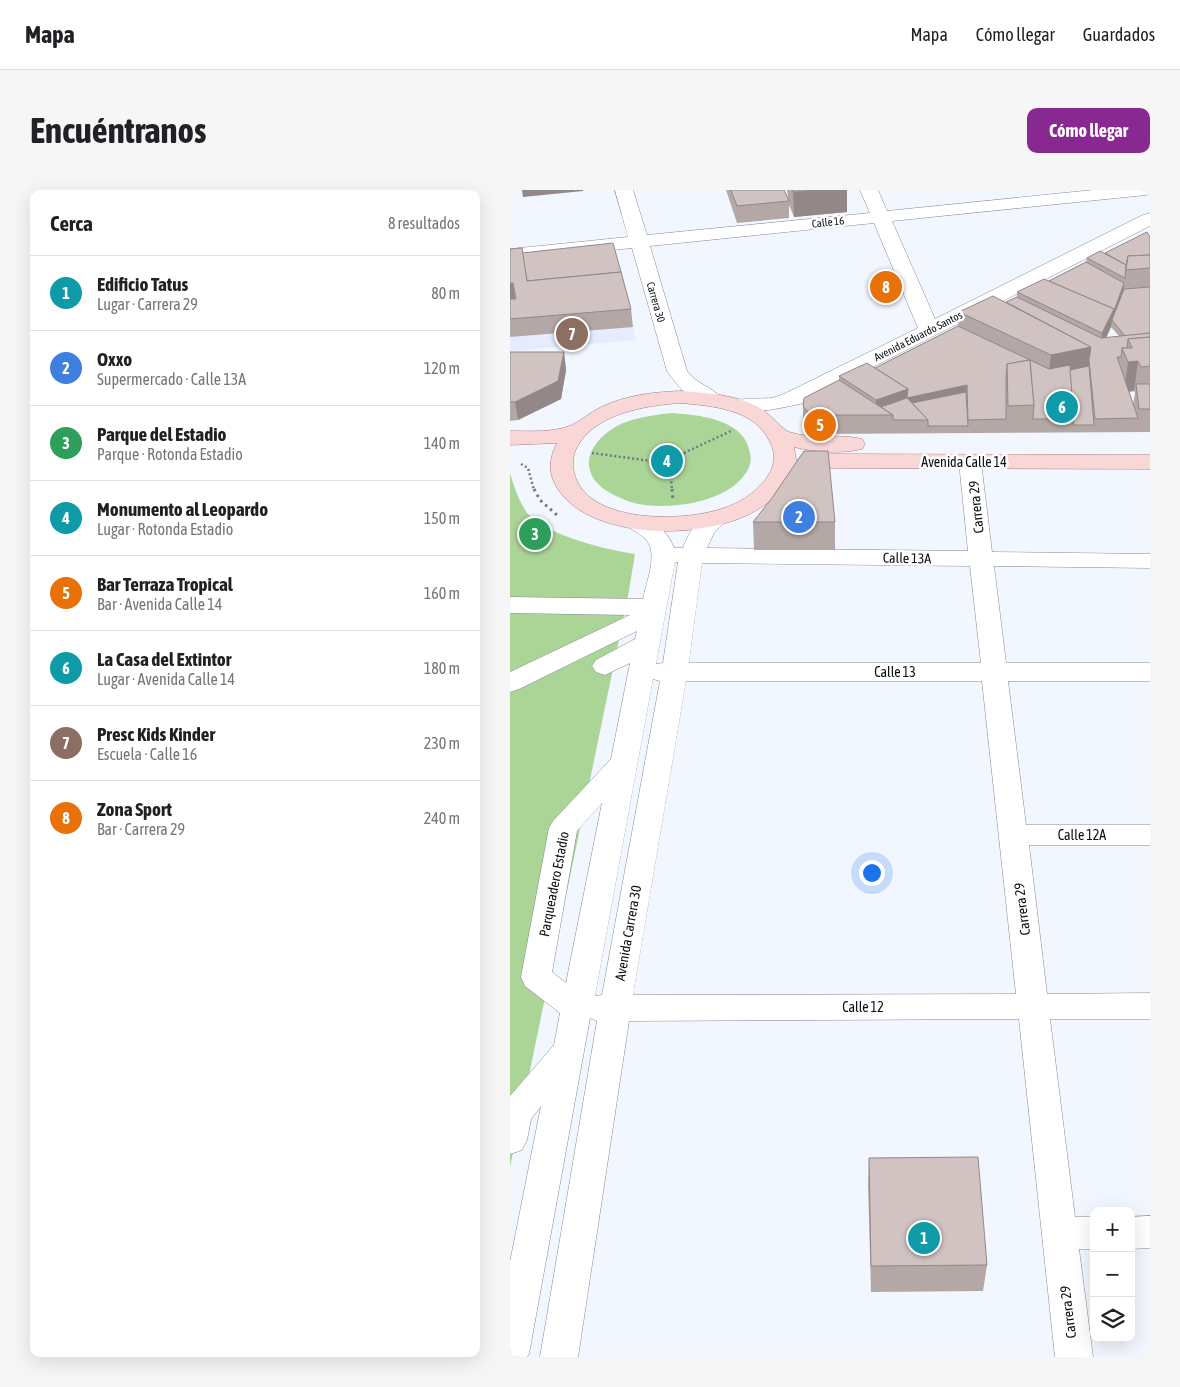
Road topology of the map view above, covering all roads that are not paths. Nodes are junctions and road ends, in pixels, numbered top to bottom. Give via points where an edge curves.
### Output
1 (624, 190) edge
2 (869, 190) edge
3 (1137, 190) edge
4 (881, 217) junction
5 (1150, 218) edge
6 (639, 242) junction
7 (510, 255) edge
8 (929, 330) junction
9 (710, 399) junction
10 (734, 405) junction
11 (578, 430) junction
12 (780, 436) junction
13 (510, 438) edge
14 (1150, 445) edge
15 (510, 452) edge
16 (562, 458) junction
17 (970, 462) junction
18 (1150, 462) edge
19 (780, 476) junction
20 (717, 518) junction
21 (637, 523) junction
22 (664, 555) junction
23 (692, 555) junction
24 (981, 559) junction
25 (1150, 561) edge
26 (510, 605) edge
27 (653, 611) junction
28 (646, 644) junction
29 (605, 666) dead end
30 (640, 672) junction
31 (675, 672) junction
32 (995, 672) junction
33 (1150, 672) edge
34 (510, 683) edge
35 (623, 763) junction
36 (1014, 835) junction
37 (1150, 835) edge
38 (1150, 1006) edge
39 (1034, 1007) junction
40 (576, 1008) junction
41 (615, 1008) junction
42 (567, 1051) junction
43 (510, 1140) edge
44 (1150, 1232) edge
45 (1059, 1233) junction
46 (1090, 1233) edge
47 (1135, 1233) edge
48 (510, 1354) edge
49 (559, 1357) edge
50 (1074, 1357) edge

1 - 6 street, Carrera 30
2 - 4 street
3 - 4 street, Calle 16
3 - 5 street
4 - 6 street, Calle 16
4 - 8 street
5 - 8 street, Avenida Eduardo Santos
6 - 7 street, Calle 16
6 - 9 street, Carrera 30 via 677,371 686,384
8 - 10 street, Avenida Eduardo Santos via 792,399 772,404
9 - 10 main road
9 - 11 main road via 651,399 623,405 598,416
10 - 12 main road via 760,417
11 - 13 main road via 553,437
11 - 16 main road
12 - 14 main road, Avenida Calle 14 via 806,443 827,444
12 - 19 main road via 785,462
15 - 16 main road
16 - 21 main road via 564,481 580,499 612,517
17 - 18 main road, Avenida Calle 14
17 - 19 main road, Avenida Calle 14 via 828,462 807,464
17 - 24 street, Carrera 29
19 - 20 main road via 766,493 745,507
20 - 21 main road via 676,524
20 - 23 street, Avenida Carrera 30 via 705,529
21 - 22 street via 652,531 661,542
22 - 23 street, Calle 13A
22 - 27 street
23 - 24 street, Calle 13A
23 - 31 street, Avenida Carrera 30
24 - 25 street, Calle 13A
24 - 32 street, Carrera 29
26 - 27 street
27 - 28 street
27 - 34 street
28 - 29 street
28 - 30 street
30 - 31 street, Calle 13
30 - 35 street
31 - 32 street, Calle 13
31 - 41 street, Avenida Carrera 30
32 - 33 street, Calle 13
32 - 36 street, Carrera 29
35 - 40 street
35 - 40 street, Parqueadero Estadio via 564,828 562,836 536,977
36 - 37 street, Calle 12A
36 - 39 street, Carrera 29
38 - 39 street, Calle 12
39 - 41 street, Calle 12
39 - 45 street, Carrera 29
40 - 41 street, Calle 12
40 - 42 street
41 - 49 street, Avenida Carrera 30
42 - 43 street via 515,1114
42 - 48 street
44 - 47 street
45 - 46 street
45 - 50 street, Carrera 29

